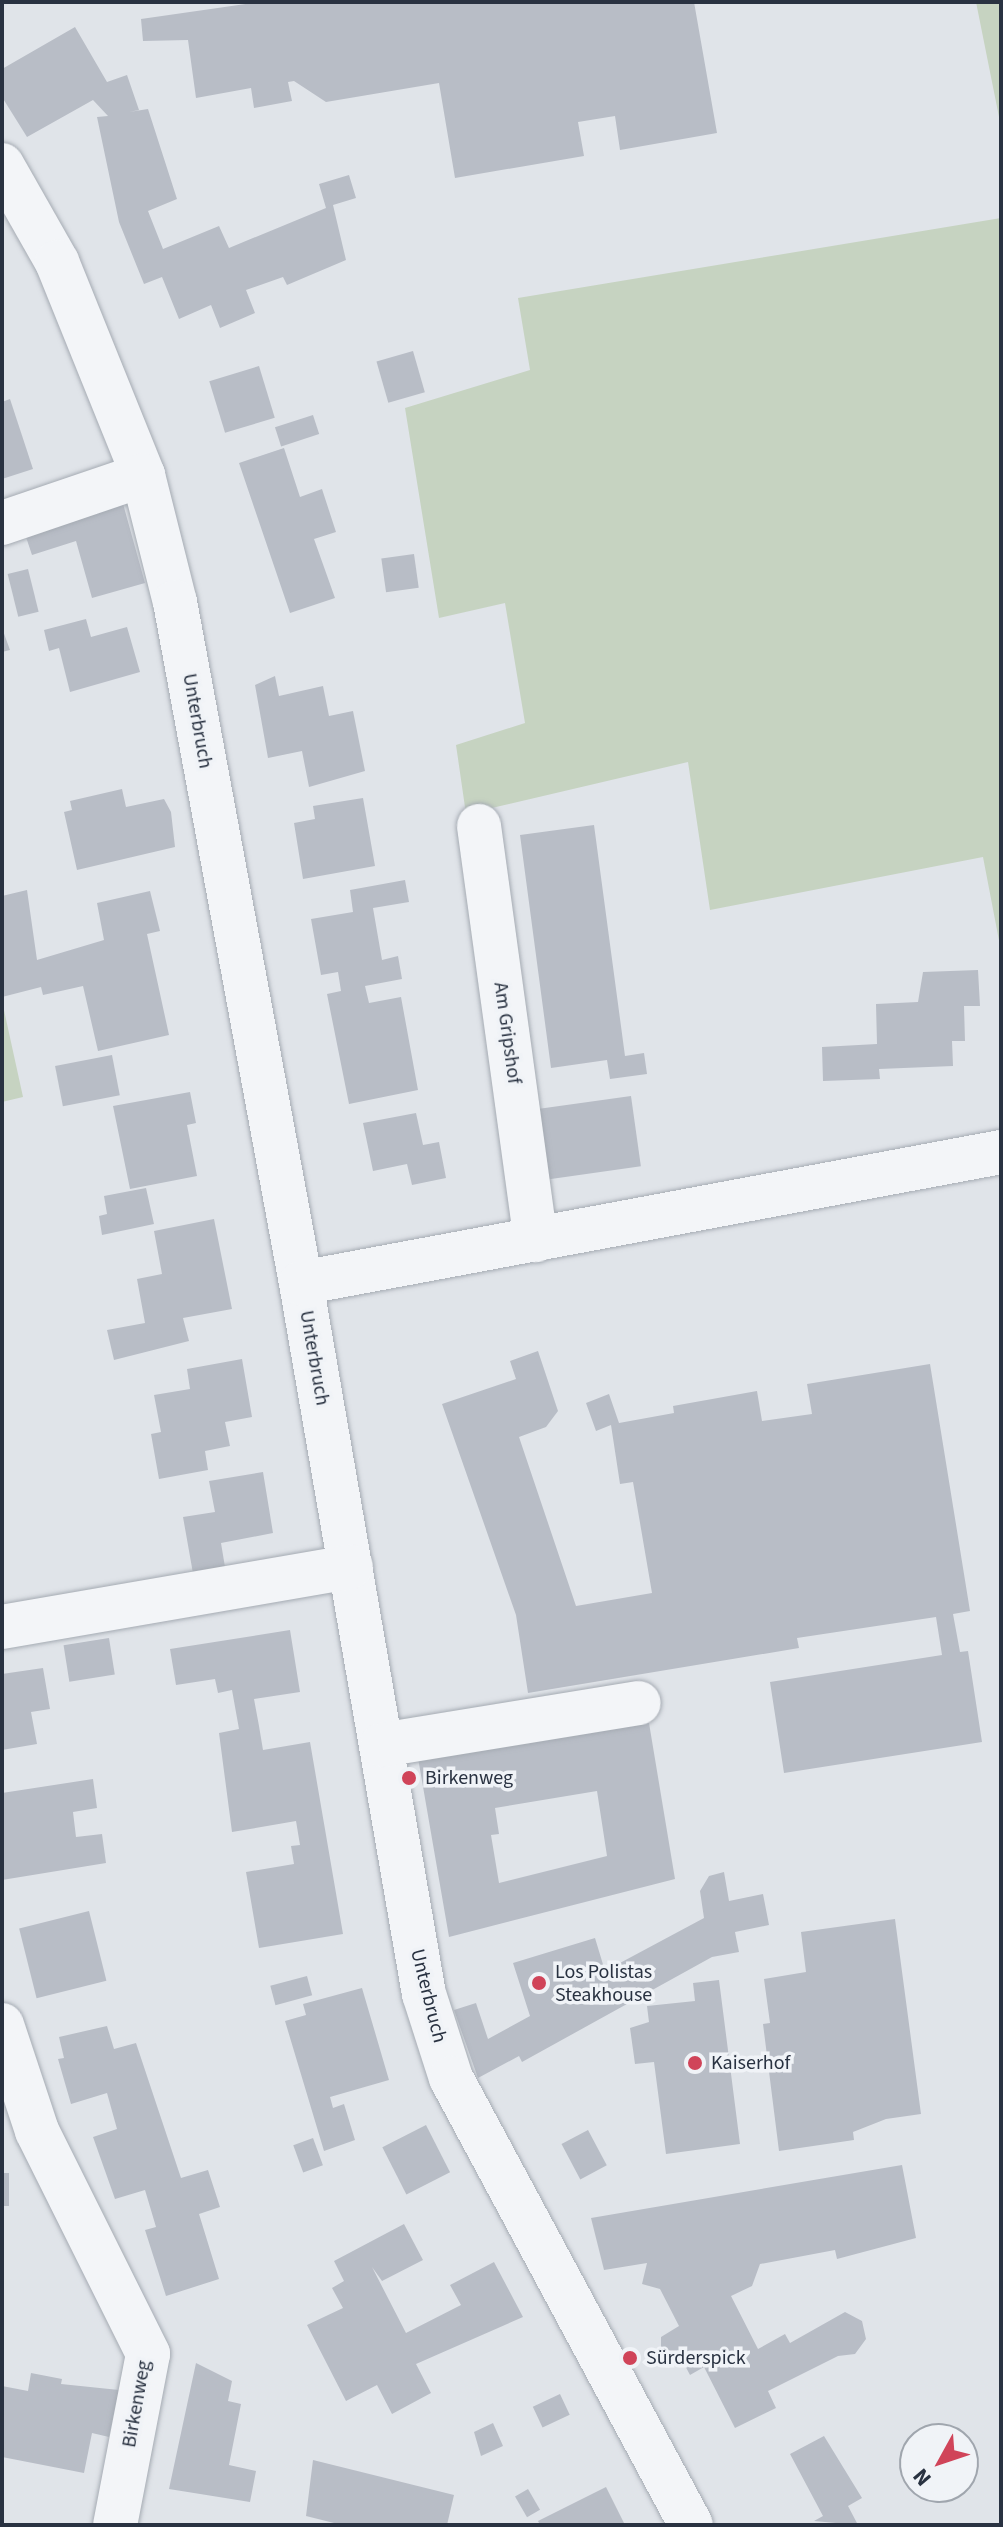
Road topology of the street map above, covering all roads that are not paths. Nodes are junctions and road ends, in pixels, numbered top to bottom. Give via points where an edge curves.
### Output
1 (2, 165) edge
2 (143, 475) junction
3 (2, 523) edge
4 (479, 826) dead end
5 (1001, 1152) edge
6 (536, 1240) junction
7 (301, 1283) junction
8 (351, 1567) junction
9 (2, 1627) edge
10 (639, 1703) dead end
11 (382, 1745) junction
12 (2, 2025) edge
13 (115, 2525) edge
14 (691, 2525) edge

1 - 2 street, Unterbruch via 57,262
2 - 3 street
2 - 7 street, Unterbruch via 175,602
4 - 6 street, Am Gripshof
5 - 6 street
6 - 7 street
7 - 8 street, Unterbruch
8 - 9 street
8 - 11 street, Unterbruch
10 - 11 street
11 - 14 street, Unterbruch via 424,1994 451,2078
12 - 13 street, Birkenweg via 37,2131 148,2354

